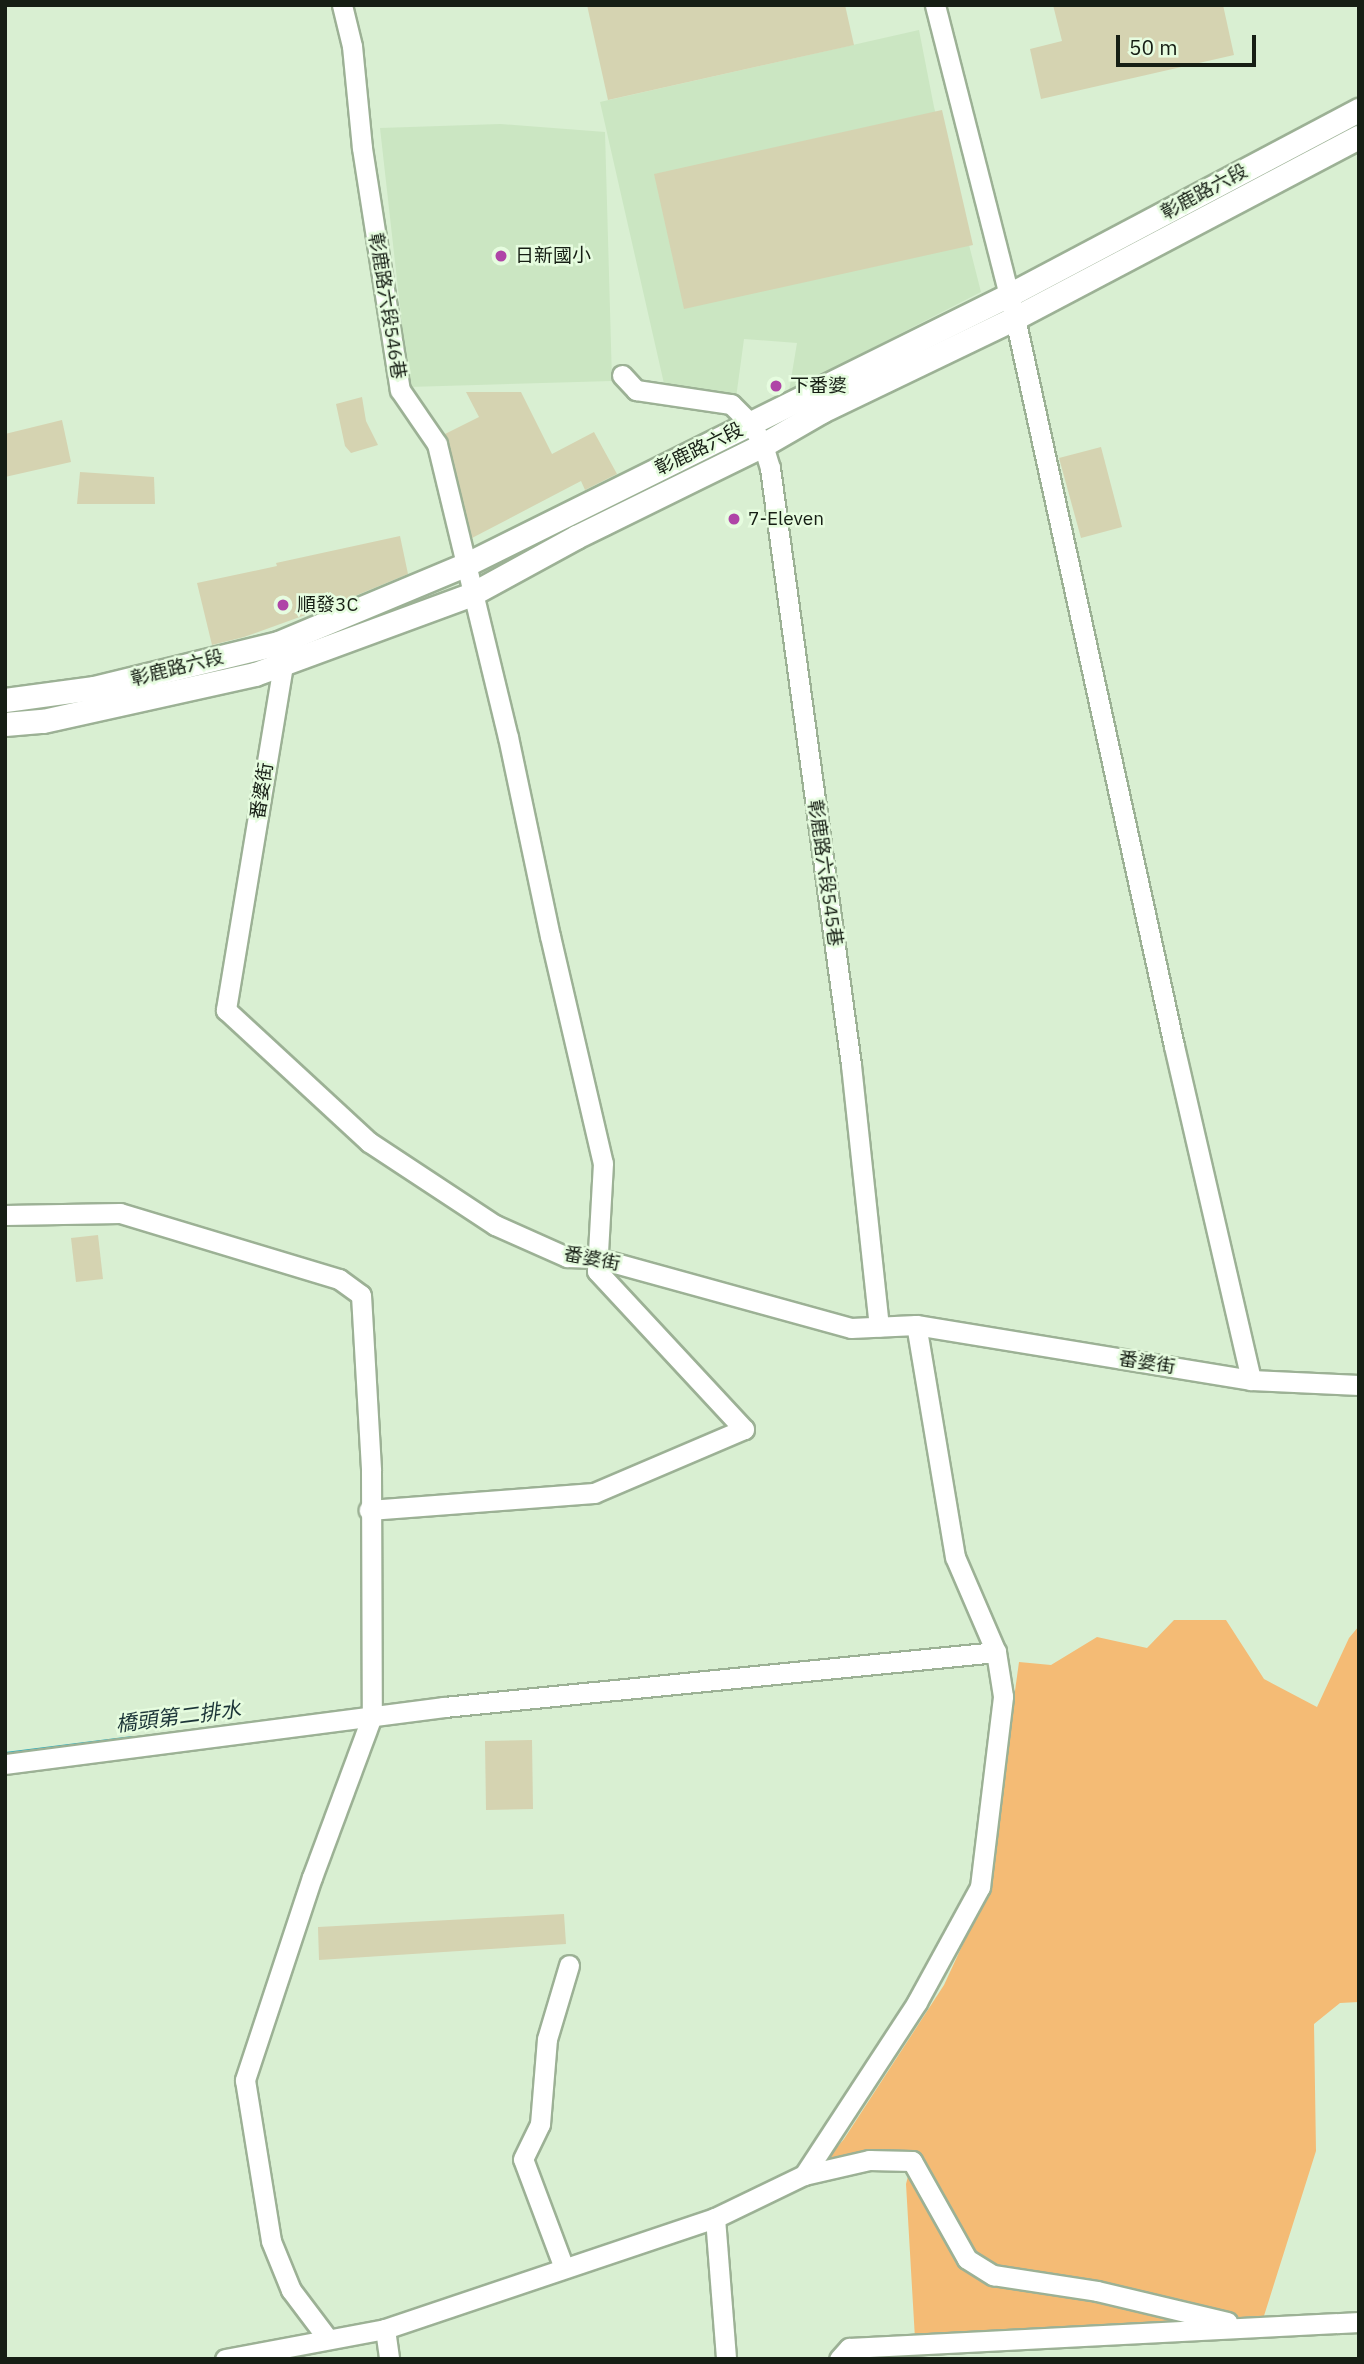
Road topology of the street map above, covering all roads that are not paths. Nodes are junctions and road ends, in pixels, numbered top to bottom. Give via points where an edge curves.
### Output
1 (342, 5) edge
2 (935, 5) edge
3 (1359, 110) edge
4 (1359, 137) edge
5 (1009, 295) junction
6 (1016, 318) junction
7 (622, 375) dead end
8 (751, 424) junction
9 (763, 445) junction
10 (467, 564) junction
11 (471, 594) junction
12 (281, 654) junction
13 (5, 700) edge
14 (5, 724) edge
15 (5, 1215) edge
16 (597, 1258) junction
17 (916, 1325) junction
18 (879, 1327) junction
19 (1251, 1380) junction
20 (1359, 1385) edge
21 (369, 1510) junction
22 (996, 1652) junction
23 (372, 1716) junction
24 (5, 1764) edge
25 (569, 1965) dead end
26 (804, 2175) junction
27 (715, 2218) junction
28 (564, 2268) junction
29 (1359, 2322) edge
30 (1248, 2327) junction
31 (385, 2329) junction
32 (328, 2339) junction
33 (225, 2359) edge
34 (389, 2359) edge
35 (726, 2359) edge
36 (839, 2359) edge

1 - 10 street, 彰鹿路六段546巷 via 352,46 362,148 400,390 437,444
2 - 5 street
3 - 5 main road, 彰鹿路六段
4 - 6 main road, 彰鹿路六段
5 - 6 street
5 - 8 main road, 彰鹿路六段
6 - 9 main road, 彰鹿路六段 via 822,411
6 - 19 street
7 - 8 street via 636,390 731,404
8 - 9 street, 彰鹿路六段545巷
8 - 10 main road, 彰鹿路六段
9 - 11 main road, 彰鹿路六段
9 - 18 street, 彰鹿路六段545巷 via 770,468 851,1065
10 - 11 street, 彰鹿路六段546巷
10 - 12 main road, 彰鹿路六段
11 - 12 main road, 彰鹿路六段
11 - 16 street, 彰鹿路六段546巷 via 508,737 603,1163
12 - 13 main road, 彰鹿路六段
12 - 14 main road, 彰鹿路六段 via 255,674 57,718
12 - 16 street, 番婆街 via 226,1010 380,1150 495,1225 567,1257
15 - 21 street via 120,1213 339,1279 361,1294
16 - 18 street, 番婆街 via 851,1328
16 - 21 street via 597,1271 744,1429 594,1493
17 - 18 street, 番婆街
17 - 19 street, 番婆街
17 - 22 street via 955,1557
19 - 20 street, 番婆街
21 - 23 street
22 - 23 street
22 - 26 street via 1003,1696 980,1887 917,2002
23 - 24 street
23 - 32 street via 312,1877 245,2080 271,2241 291,2290
25 - 28 street via 547,2039 540,2124 523,2159
26 - 27 street
26 - 30 street via 869,2160 912,2161 967,2259 993,2275 1097,2291
27 - 28 street
27 - 35 street
28 - 31 street
29 - 30 street
30 - 36 street via 849,2348
31 - 32 street
31 - 34 street
32 - 33 street

